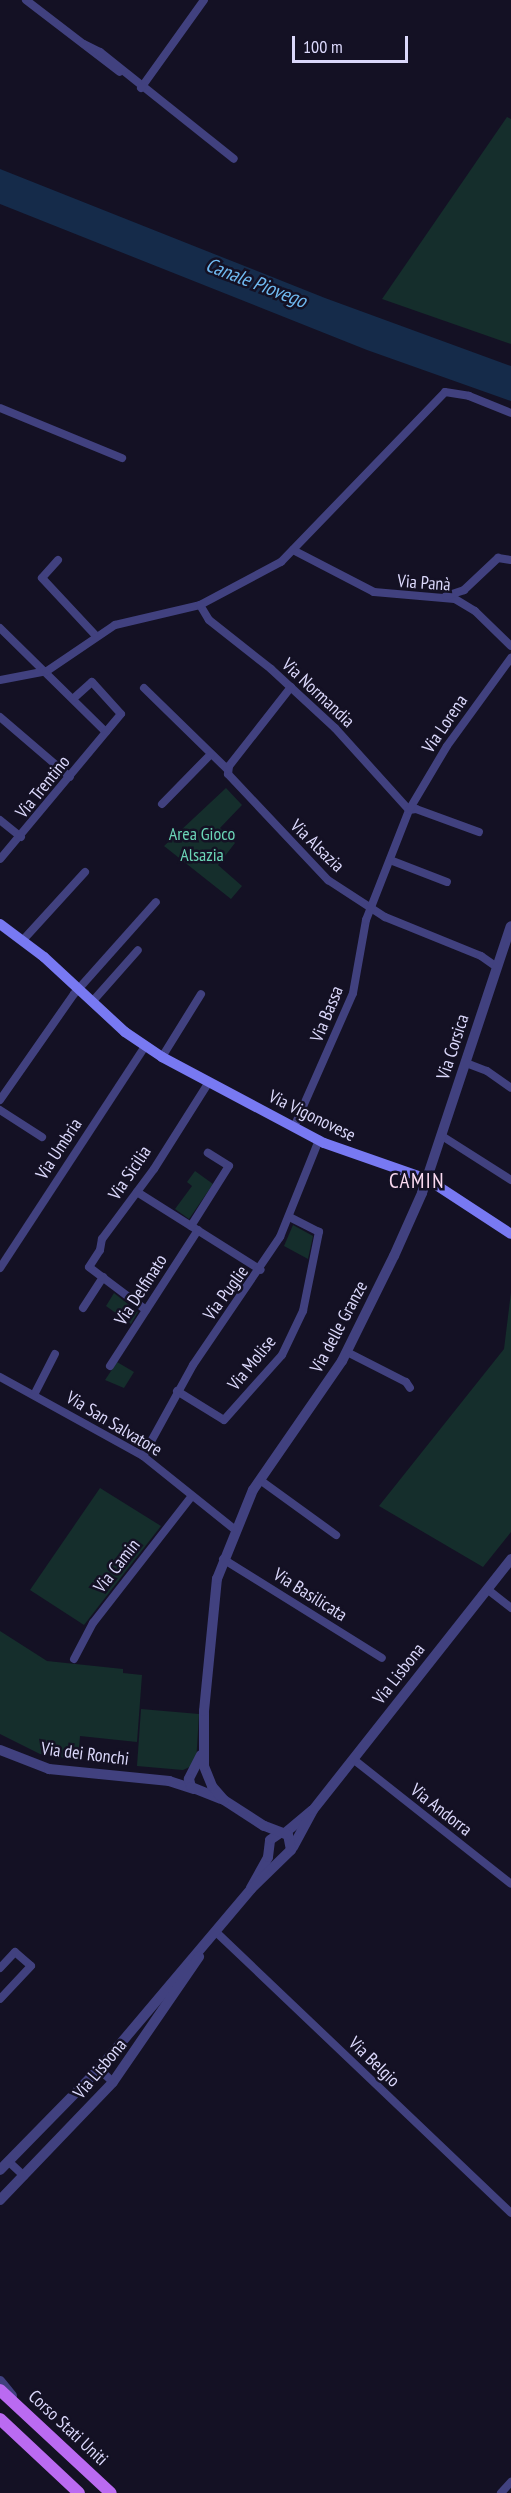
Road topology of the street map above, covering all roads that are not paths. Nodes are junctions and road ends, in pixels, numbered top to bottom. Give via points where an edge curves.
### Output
1 (26, 0) edge
2 (204, 0) edge
3 (141, 88) junction
4 (234, 159) dead end
5 (0, 408) edge
6 (511, 413) edge
7 (122, 458) dead end
8 (293, 550) junction
9 (58, 560) dead end
10 (511, 560) edge
11 (444, 596) junction
12 (201, 605) junction
13 (0, 628) edge
14 (96, 636) junction
15 (511, 646) edge
16 (511, 658) edge
17 (47, 671) junction
18 (0, 680) edge
19 (291, 687) junction
20 (144, 688) dead end
21 (74, 698) junction
22 (0, 717) edge
23 (106, 732) junction
24 (210, 755) junction
25 (228, 770) junction
26 (70, 777) junction
27 (162, 804) dead end
28 (409, 810) junction
29 (0, 820) edge
30 (479, 832) dead end
31 (21, 837) junction
32 (0, 859) edge
33 (390, 860) junction
34 (85, 872) dead end
35 (447, 882) dead end
36 (156, 902) dead end
37 (370, 908) junction
38 (0, 924) edge
39 (511, 926) edge
40 (23, 940) junction
41 (138, 950) dead end
42 (497, 967) junction
43 (79, 988) junction
44 (201, 994) dead end
45 (92, 1002) junction
46 (145, 1046) junction
47 (162, 1057) junction
48 (466, 1063) junction
49 (209, 1082) junction
50 (511, 1088) edge
51 (0, 1100) edge
52 (0, 1110) edge
53 (294, 1127) junction
54 (442, 1136) junction
55 (42, 1137) dead end
56 (319, 1140) junction
57 (208, 1153) dead end
58 (427, 1179) junction
59 (511, 1180) edge
60 (137, 1192) junction
61 (289, 1217) junction
62 (195, 1228) junction
63 (511, 1234) edge
64 (0, 1268) edge
65 (261, 1270) junction
66 (103, 1277) junction
67 (83, 1308) dead end
68 (146, 1310) junction
69 (346, 1352) junction
70 (58, 1357) dead end
71 (110, 1366) dead end
72 (0, 1377) edge
73 (410, 1388) dead end
74 (177, 1391) junction
75 (33, 1395) junction
76 (143, 1456) junction
77 (260, 1480) junction
78 (192, 1497) junction
79 (234, 1529) junction
80 (336, 1534) dead end
81 (511, 1558) edge
82 (222, 1559) junction
83 (487, 1589) junction
84 (511, 1608) edge
85 (382, 1658) dead end
86 (74, 1659) dead end
87 (0, 1750) edge
88 (202, 1752) junction
89 (353, 1759) junction
90 (192, 1774) junction
91 (208, 1778) junction
92 (169, 1781) junction
93 (196, 1790) junction
94 (224, 1800) junction
95 (313, 1810) junction
96 (244, 1815) junction
97 (282, 1833) junction
98 (269, 1846) junction
99 (289, 1851) junction
100 (511, 1884) edge
101 (250, 1889) junction
102 (216, 1932) junction
103 (206, 1944) junction
104 (0, 1968) edge
105 (0, 1999) edge
106 (99, 2069) junction
107 (113, 2082) junction
108 (8, 2161) junction
109 (0, 2170) edge
110 (24, 2176) junction
111 (0, 2200) edge
112 (511, 2213) edge
113 (0, 2381) edge
114 (0, 2390) edge
115 (22, 2408) junction
116 (0, 2420) edge
117 (511, 2482) edge
118 (79, 2493) edge
119 (111, 2493) edge
120 (501, 2493) edge

1 - 3 street via 100,52
2 - 3 street
3 - 4 street
5 - 7 street
6 - 8 street via 469,396 445,392
8 - 11 street, Via Panà via 374,592 390,596
8 - 12 street via 281,562
9 - 14 street via 42,578
10 - 11 street via 498,558 465,590
11 - 15 street, Via Panà via 475,611
12 - 14 street via 128,619
12 - 19 street, Via Normandia via 208,620
13 - 17 street
14 - 17 street
16 - 28 street, Via Lorena via 453,737
17 - 18 street
17 - 21 street
19 - 25 street
19 - 28 street, Via Normandia via 366,759
20 - 24 street, Via Alsazia
21 - 23 street
21 - 23 street, Via Trentino via 92,682 121,714
22 - 26 street
23 - 26 street, Via Trentino
24 - 25 street, Via Alsazia
24 - 27 street
25 - 37 street, Via Alsazia via 307,861
26 - 31 street, Via Trentino
28 - 30 street via 416,809
28 - 33 street, Via Lorena
29 - 31 street
31 - 32 street, Via Trentino
33 - 35 street
33 - 37 street, Via Lorena
34 - 40 street
36 - 43 street
37 - 42 street, Via Alsazia
37 - 53 street, Via Bassa via 353,993
38 - 40 main road, Via Vigonovese
39 - 42 street, Via Corsica
40 - 43 main road, Via Vigonovese
41 - 45 street
42 - 48 street, Via Corsica
43 - 45 main road, Via Vigonovese
43 - 51 street
44 - 47 street
45 - 46 main road, Via Vigonovese
46 - 47 main road, Via Vigonovese
46 - 64 street, Via Umbria
47 - 49 main road, Via Vigonovese
48 - 50 street via 487,1071
48 - 54 street, Via Corsica
49 - 53 main road, Via Vigonovese
49 - 60 street, Via Sicilia
52 - 55 street
53 - 56 main road, Via Vigonovese
54 - 58 street, Via Corsica
54 - 59 street
56 - 58 main road, Via Vigonovese
56 - 61 street, Via Puglie
57 - 62 street, Via Delfinato via 230,1166
58 - 63 main road, Via Vigonovese
58 - 69 street, Via delle Granze
60 - 62 street
60 - 66 street, Via Sicilia via 102,1239 89,1267
61 - 65 street, Via Puglie
61 - 74 street, Via Molise via 319,1232 303,1311 282,1355 224,1419
62 - 65 street
62 - 68 street, Via Delfinato
65 - 74 street, Via Puglie
66 - 67 street
66 - 68 street
68 - 71 street, Via Delfinato
69 - 73 street via 406,1382
69 - 77 street, Via delle Granze
70 - 75 street
72 - 75 street, Via San Salvatore
74 - 76 street, Via Puglie
75 - 76 street, Via San Salvatore
76 - 78 street, Via San Salvatore
77 - 79 street, Via delle Granze
77 - 80 street
78 - 79 street, Via San Salvatore
78 - 86 street, Via Camin via 106,1605
79 - 82 street, Via delle Granze
81 - 83 street, Via Lisbona
82 - 85 street, Via Basilicata
82 - 88 street, Via delle Granze via 214,1599
83 - 84 street
83 - 89 street, Via Lisbona
87 - 92 street, Via dei Ronchi via 49,1769
88 - 90 street, Via delle Granze
88 - 91 street, Via delle Granze
89 - 95 street, Via Lisbona
89 - 100 street, Via Andorra
90 - 91 street
90 - 92 street, Via dei Ronchi
90 - 93 street via 189,1783
91 - 93 street
91 - 94 street, Via delle Granze
92 - 93 street, Via dei Ronchi
93 - 94 street, Via delle Granze
94 - 96 street, Via delle Granze
95 - 97 street, Via Lisbona
95 - 99 street, Via Lisbona
96 - 97 street, Via delle Granze
96 - 98 street, Via delle Granze
97 - 98 street, Via Lisbona via 273,1836
97 - 99 street via 291,1838
98 - 99 street via 276,1855
98 - 101 street, Via Lisbona
99 - 101 street, Via Lisbona
101 - 102 street, Via Lisbona
102 - 103 street, Via Lisbona
102 - 112 street, Via Belgio
103 - 106 street, Via Lisbona
103 - 107 street, Via Lisbona via 156,2024
104 - 105 street via 15,1952 31,1966
106 - 107 street
106 - 108 street, Via Lisbona
107 - 110 street, Via Lisbona
108 - 109 street, Via Lisbona
108 - 110 street
110 - 111 street, Via Lisbona
113 - 115 street
114 - 115 main road, Corso Stati Uniti
115 - 119 main road, Corso Stati Uniti
116 - 118 main road
117 - 120 street

